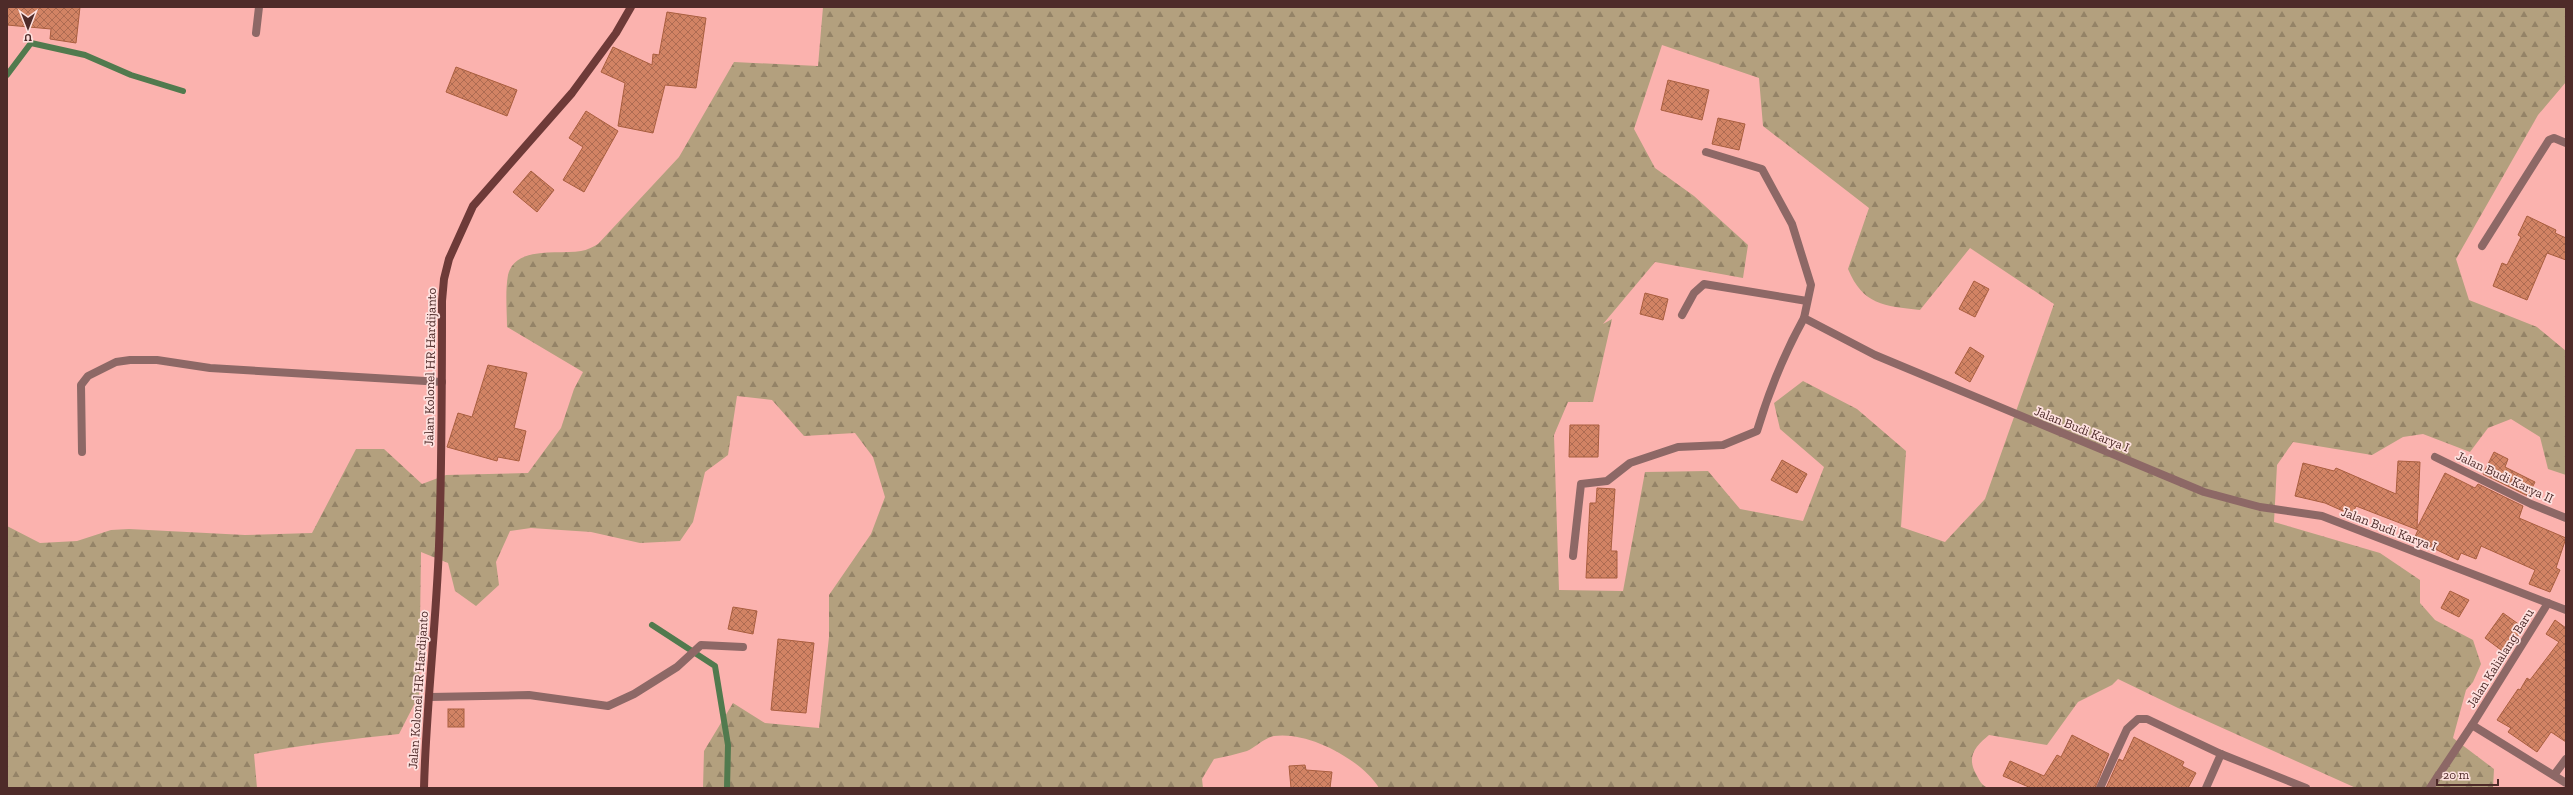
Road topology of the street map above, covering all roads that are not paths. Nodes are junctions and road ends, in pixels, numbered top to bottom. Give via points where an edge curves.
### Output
1 (259, 7) edge
2 (631, 7) edge
3 (256, 33) dead end
4 (2566, 143) edge
5 (1706, 152) dead end
6 (2482, 246) dead end
7 (1807, 301) junction
8 (1682, 315) dead end
9 (1804, 318) junction
10 (442, 382) junction
11 (82, 452) dead end
12 (2435, 457) dead end
13 (2566, 518) edge
14 (1574, 556) dead end
15 (2548, 603) junction
16 (2566, 610) edge
17 (743, 647) dead end
18 (430, 697) junction
19 (2472, 725) junction
20 (2221, 754) junction
21 (2566, 759) edge
22 (2554, 775) junction
23 (2566, 783) edge
24 (424, 788) edge
25 (2100, 788) edge
26 (2206, 788) edge
27 (2306, 788) edge
28 (2430, 788) edge

1 - 3 street
2 - 10 main road, Jalan Kolonel HR Hardijanto via 616,33 572,93 473,206 449,259 444,279
4 - 6 street via 2554,138 2549,140
5 - 7 street via 1762,169 1792,224 1811,286
7 - 8 street via 1704,284 1694,293
7 - 9 street
9 - 14 street via 1786,350 1766,398 1757,431 1722,446 1678,447 1630,463 1607,481 1581,484
9 - 15 street, Jalan Budi Karya I via 1875,356 2204,492 2260,507 2322,516
10 - 11 street via 210,368 157,360 116,362 88,376 81,385
10 - 18 main road, Jalan Kolonel HR Hardijanto via 439,545
12 - 13 street, Jalan Budi Karya II via 2531,504
15 - 16 street, Jalan Budi Karya I
15 - 19 street, Jalan Kalialang Baru
17 - 18 street via 701,645 688,657 634,694 608,706 529,695
18 - 24 main road, Jalan Kolonel HR Hardijanto via 425,734
19 - 22 street, Jalan Kalialang Baru
19 - 28 street, Jalan Kalialang Baru
20 - 25 street via 2147,719 2138,719 2127,729
20 - 26 street
20 - 27 street
21 - 22 street
22 - 23 street, Jalan Kalialang Baru

